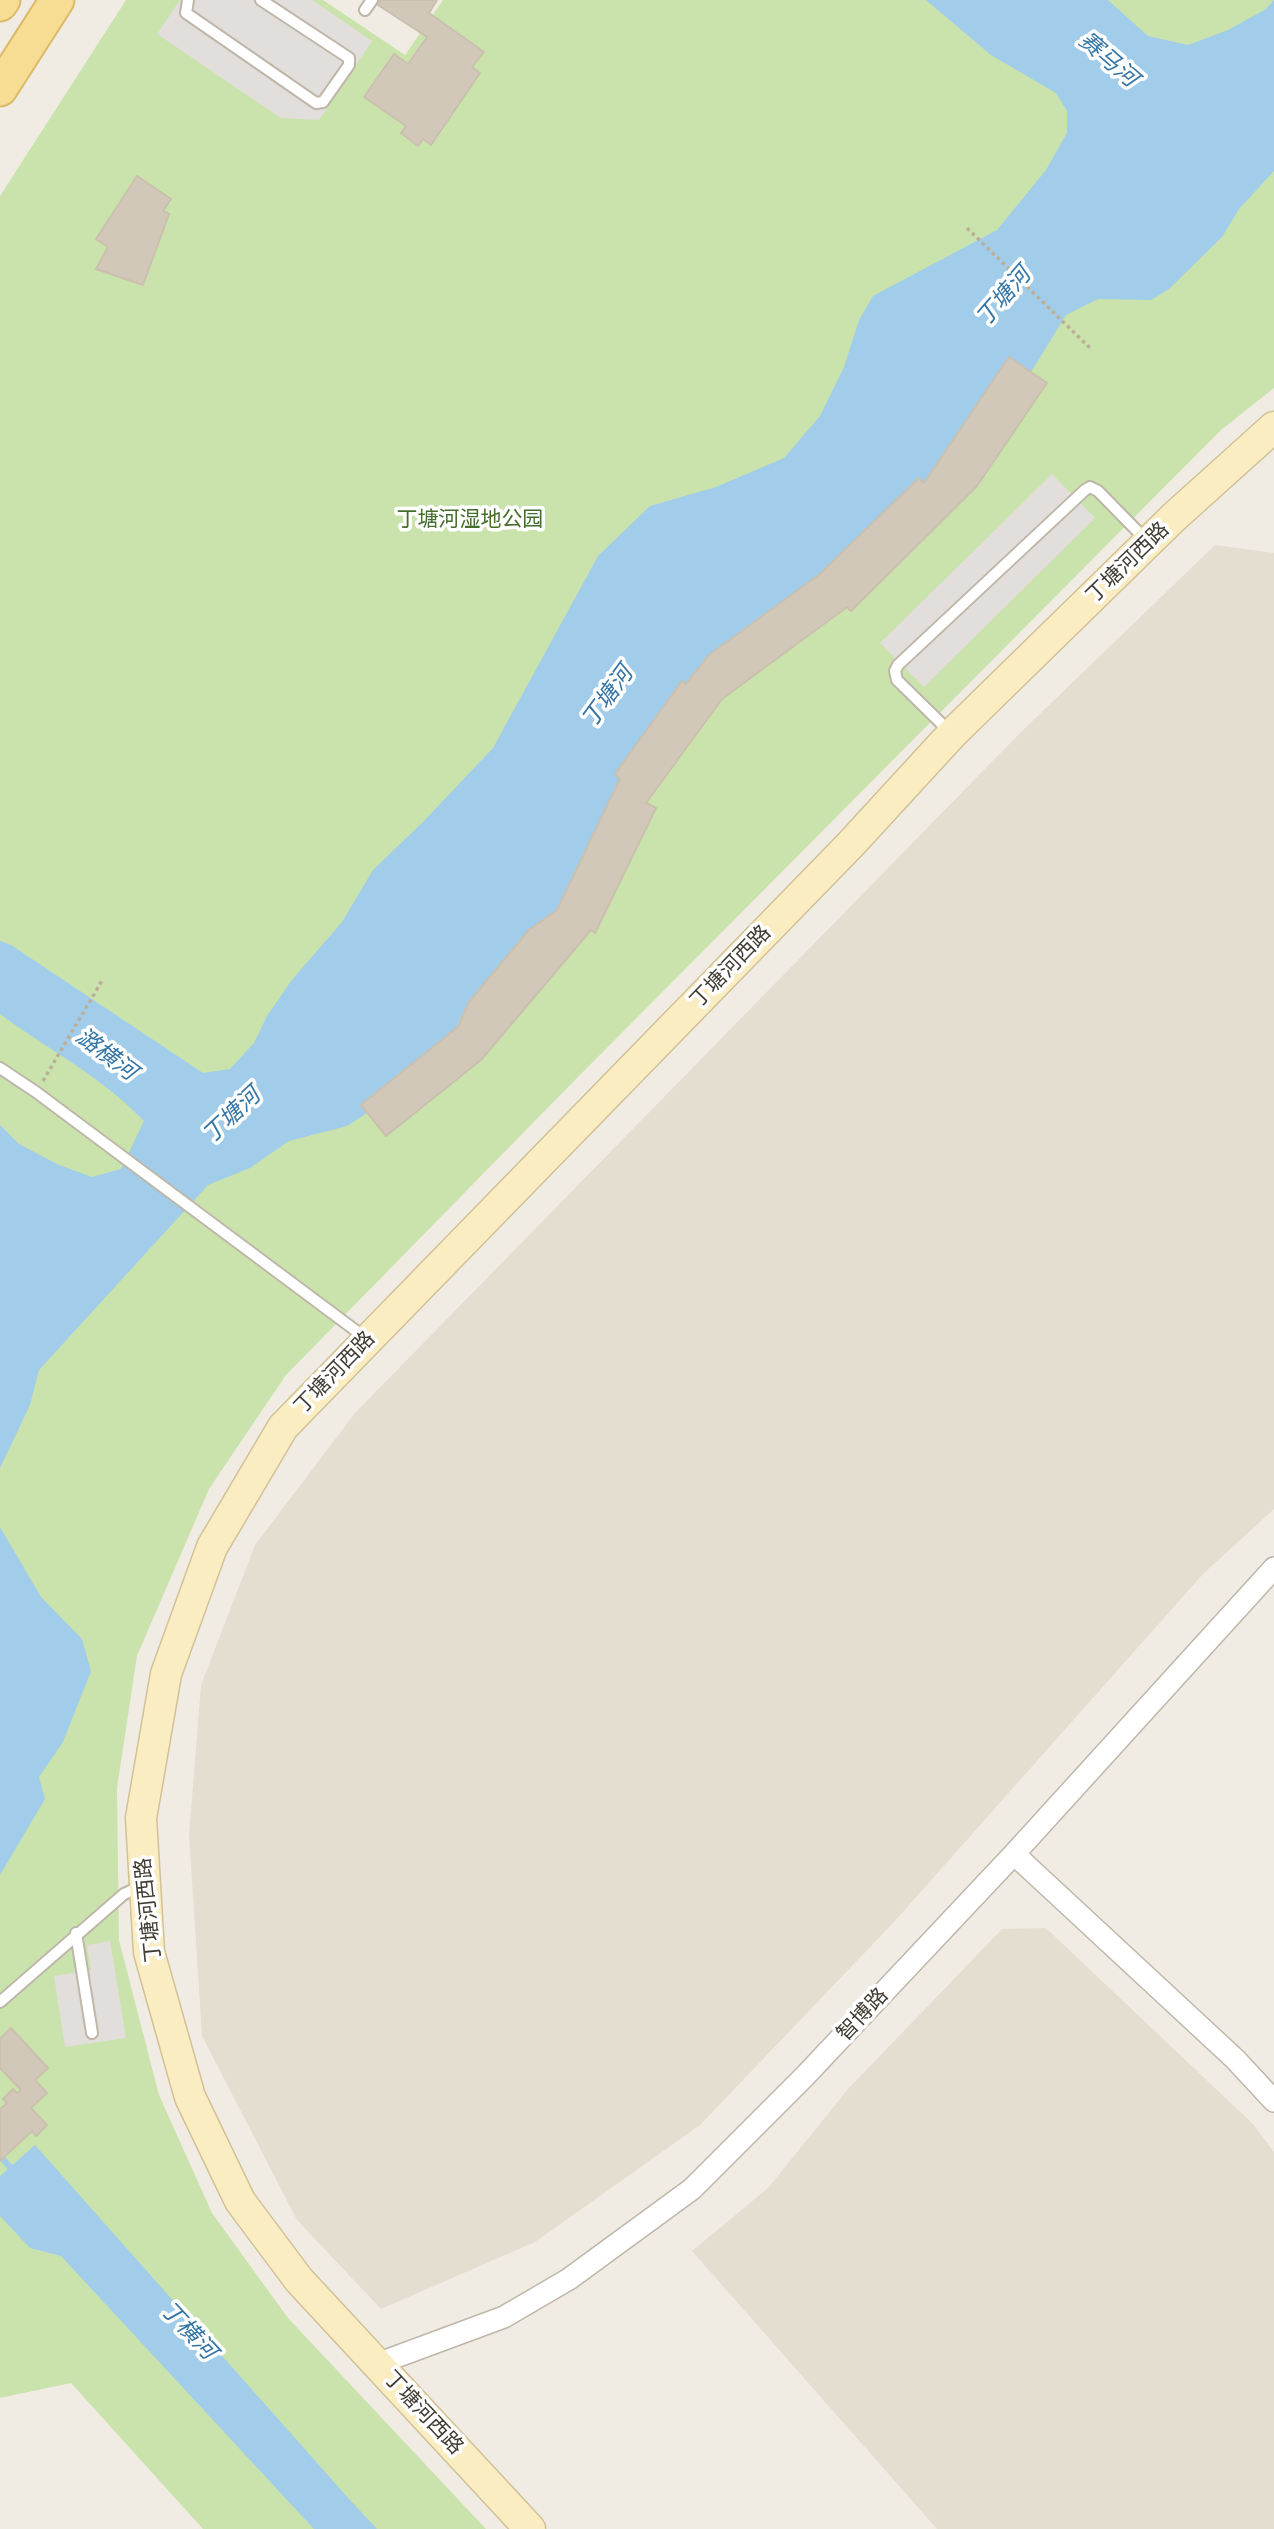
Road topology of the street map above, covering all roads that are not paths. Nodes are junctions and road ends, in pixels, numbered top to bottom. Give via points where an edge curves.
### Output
1 (3, 0) edge
2 (57, 0) edge
3 (188, 0) edge
4 (261, 0) edge
5 (372, 0) edge
6 (0, 5) edge
7 (365, 10) dead end
8 (0, 89) edge
9 (1271, 435) edge
10 (1148, 543) junction
11 (952, 734) junction
12 (0, 1068) edge
13 (367, 1339) junction
14 (1274, 1568) edge
15 (1014, 1854) junction
16 (145, 1884) junction
17 (76, 1933) junction
18 (0, 2002) edge
19 (92, 2034) dead end
20 (1274, 2101) edge
21 (377, 2364) junction
22 (530, 2529) edge

1 - 6 main road
2 - 8 main road
3 - 4 lane via 186,13 316,103 323,102 349,65 349,58
5 - 7 lane
9 - 10 street, 丁塘河西路
10 - 11 street, 丁塘河西路
10 - 11 lane via 1090,487 898,665 897,680
11 - 13 street, 丁塘河西路 via 840,855
12 - 13 lane
13 - 16 street, 丁塘河西路 via 283,1427 212,1547 166,1674 141,1818
14 - 15 street, 智博路
15 - 20 street via 1235,2059
15 - 21 street, 智博路 via 692,2189 569,2279 504,2317
16 - 17 lane via 124,1894
16 - 21 street, 丁塘河西路 via 149,1952 190,2097 240,2201 299,2280
17 - 18 lane
17 - 19 lane
21 - 22 street, 丁塘河西路

